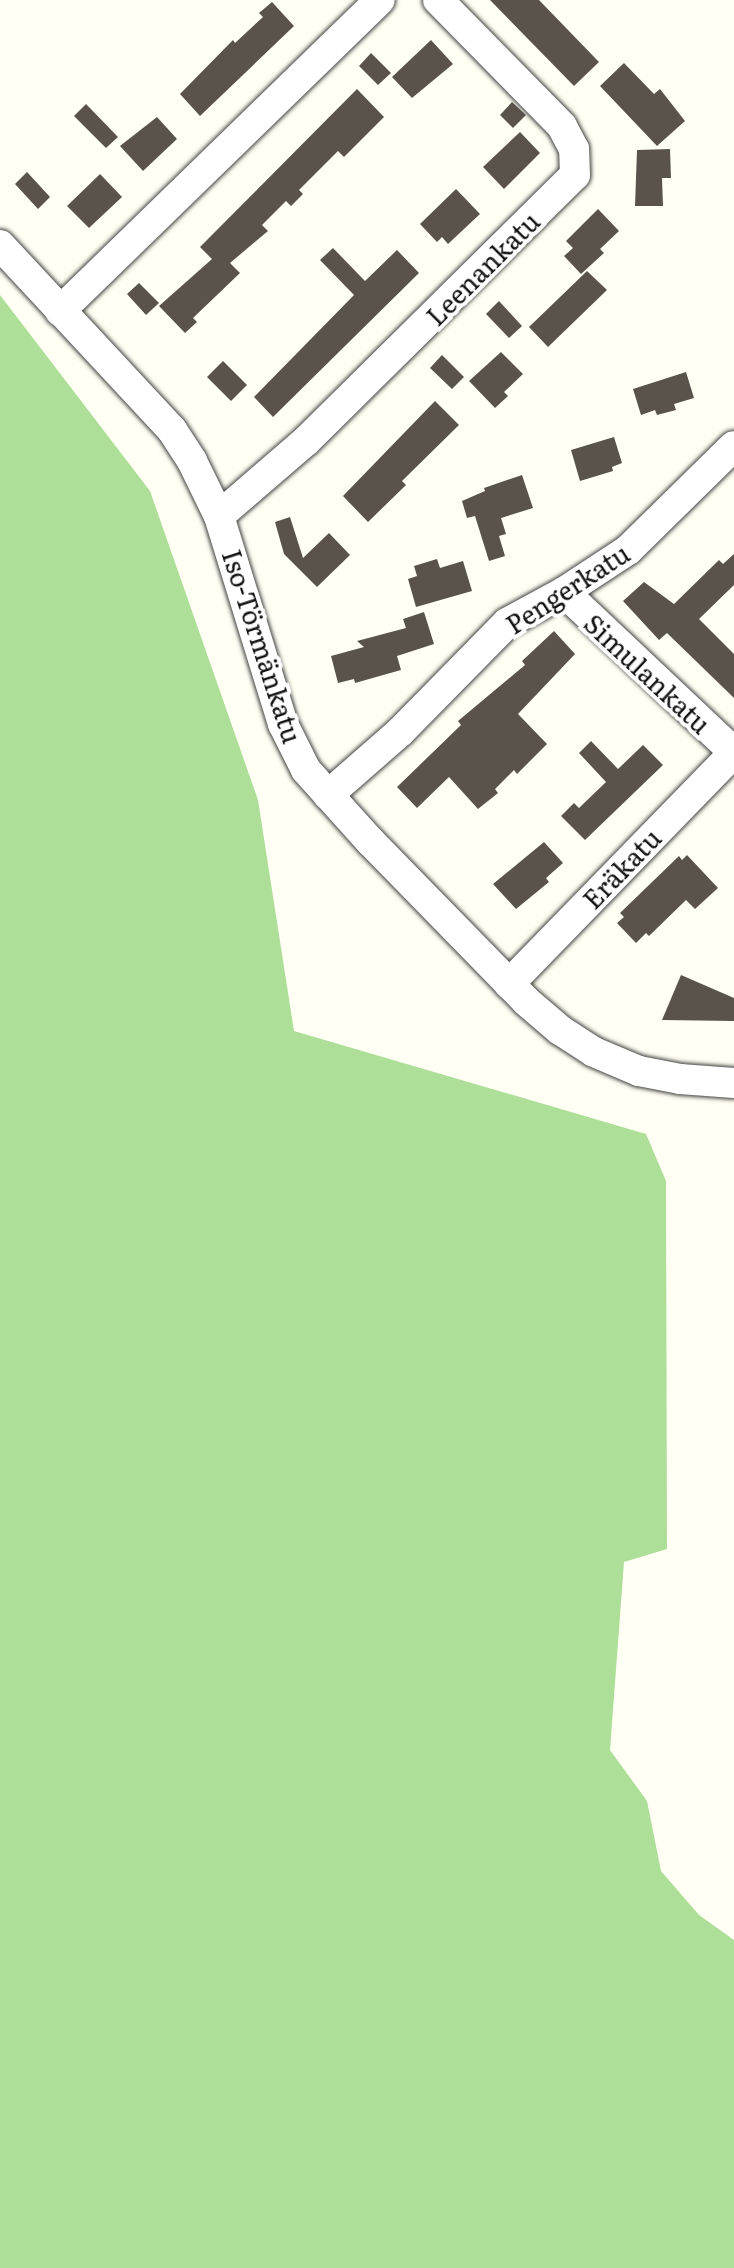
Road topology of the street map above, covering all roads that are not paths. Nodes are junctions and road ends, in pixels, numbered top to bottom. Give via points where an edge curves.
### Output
1 (380, 0) edge
2 (438, 0) edge
3 (0, 245) edge
4 (60, 311) junction
5 (734, 446) edge
6 (219, 516) junction
7 (564, 592) junction
8 (734, 752) edge
9 (328, 795) junction
10 (509, 984) junction
11 (734, 1083) edge

1 - 4 street
2 - 6 street, Leenankatu via 562,126 574,149 575,175 306,441
3 - 4 street, Iso-Törmänkatu
4 - 6 street, Iso-Törmänkatu via 172,430
5 - 7 street, Pengerkatu via 636,544
6 - 9 street, Iso-Törmänkatu via 283,724 306,770
7 - 8 street, Simulankatu
7 - 9 street, Pengerkatu via 507,623 400,732
8 - 10 street, Eräkatu
9 - 10 street, Iso-Törmänkatu
10 - 11 street, Iso-Törmänkatu via 560,1030 594,1052 639,1071

